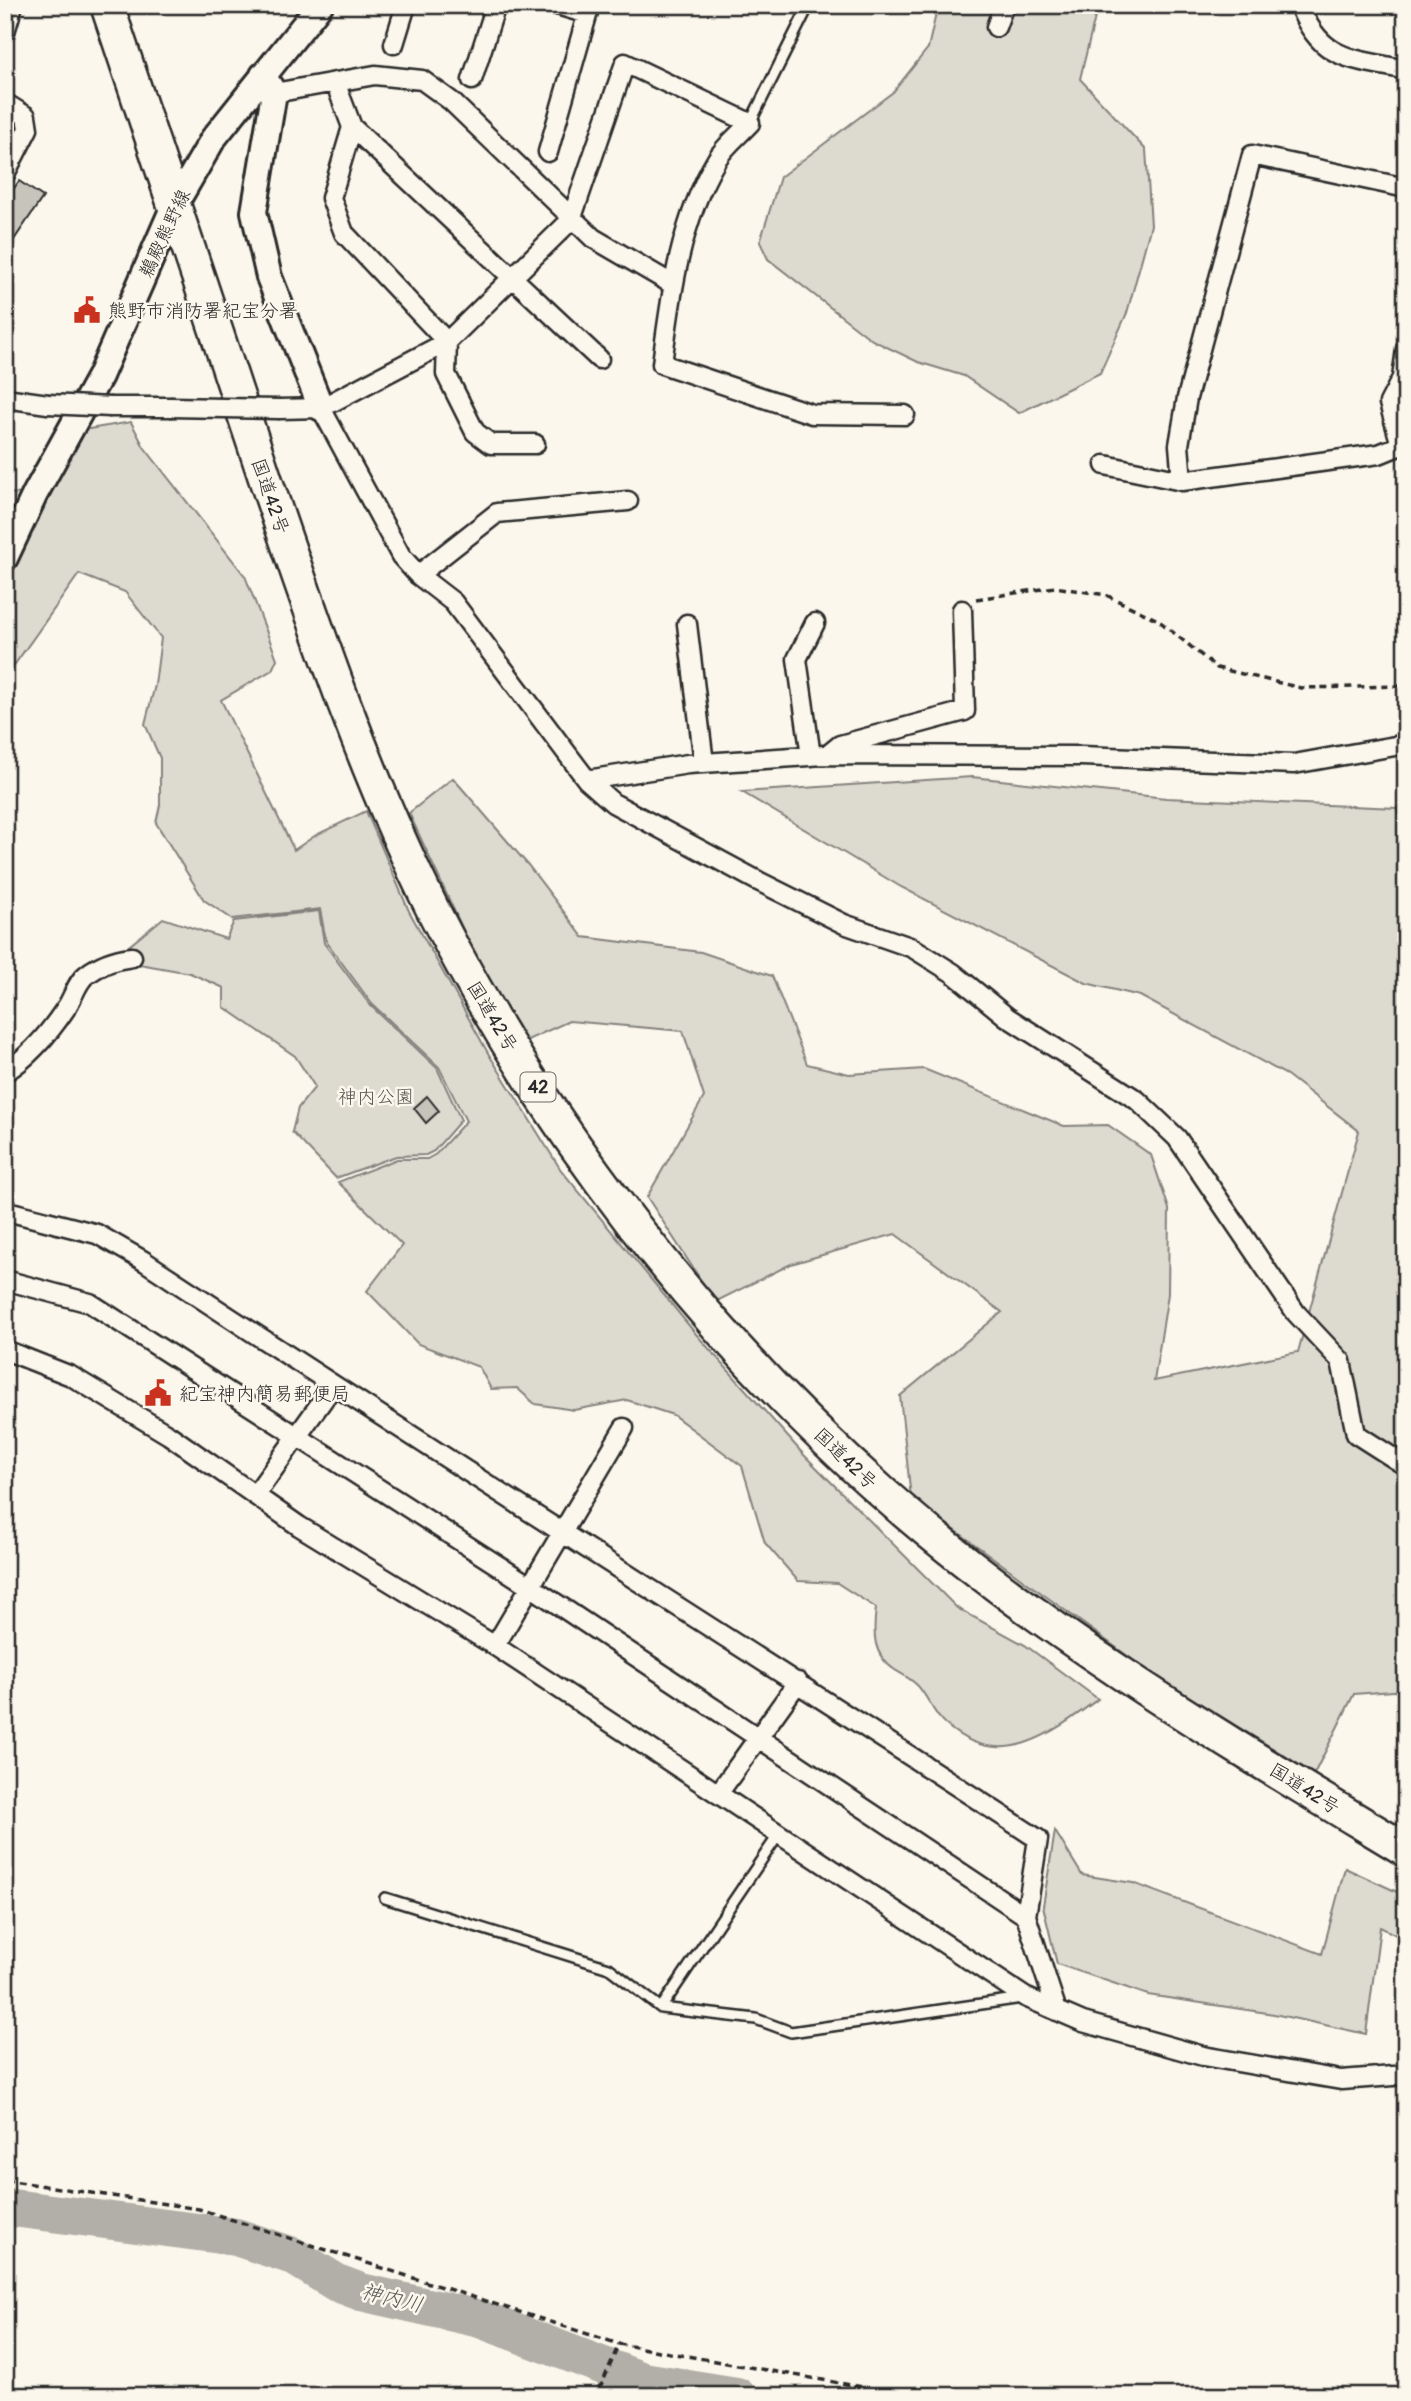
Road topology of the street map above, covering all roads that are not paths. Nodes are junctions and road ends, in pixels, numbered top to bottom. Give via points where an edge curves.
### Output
1 (13, 5) edge
2 (107, 5) edge
3 (320, 5) edge
4 (406, 5) edge
5 (496, 5) edge
6 (557, 5) edge
7 (809, 5) edge
8 (1004, 5) edge
9 (1299, 5) edge
10 (589, 9) edge
11 (996, 27) dead end
12 (5, 32) edge
13 (394, 44) dead end
14 (1406, 70) edge
15 (472, 80) dead end
16 (335, 82) junction
17 (269, 84) junction
18 (5, 103) edge
19 (750, 123) junction
20 (352, 127) junction
21 (548, 152) dead end
22 (5, 174) edge
23 (1406, 188) edge
24 (173, 208) junction
25 (571, 220) junction
26 (513, 277) junction
27 (672, 284) junction
28 (447, 342) junction
29 (1406, 349) edge
30 (599, 359) dead end
31 (1404, 380) edge
32 (5, 398) edge
33 (321, 408) junction
34 (905, 415) dead end
35 (535, 444) dead end
36 (1105, 465) dead end
37 (1182, 481) junction
38 (628, 501) dead end
39 (5, 558) edge
40 (418, 575) junction
41 (964, 605) road end
42 (815, 623) dead end
43 (687, 624) dead end
44 (1406, 744) edge
45 (820, 755) junction
46 (704, 763) junction
47 (587, 780) junction
48 (132, 957) dead end
49 (5, 1072) edge
50 (15, 1213) dead end
51 (5, 1280) edge
52 (5, 1350) edge
53 (333, 1386) junction
54 (624, 1428) dead end
55 (298, 1436) junction
56 (1406, 1466) edge
57 (256, 1495) junction
58 (561, 1534) junction
59 (530, 1586) junction
60 (495, 1646) junction
61 (797, 1682) junction
62 (759, 1737) junction
63 (718, 1794) junction
64 (779, 1834) junction
65 (1406, 1850) edge
66 (385, 1898) dead end
67 (1026, 1916) junction
68 (1025, 1997) junction
69 (661, 2008) junction
70 (1057, 2011) junction
71 (1406, 2075) edge

1 - 12 street
2 - 24 highway, 国道42号 / 42
3 - 17 main road, 鵜殿熊野線
4 - 13 street
5 - 15 street
6 - 10 street
7 - 19 lane
8 - 11 street
9 - 14 street via 1307,26 1332,54
10 - 21 street
16 - 17 street
16 - 20 street
16 - 25 street via 375,75 422,80 451,101
17 - 24 main road, 鵜殿熊野線 via 213,139
17 - 33 main road via 254,212 269,277
18 - 22 street via 26,116 28,129
19 - 25 street via 625,63
19 - 27 street via 718,158 690,220
20 - 26 street
20 - 28 street via 331,198 344,233
23 - 37 street via 1252,155 1186,398 1179,445
24 - 39 main road, 鵜殿熊野線 via 100,376
24 - 65 highway, 国道42号 / 42 via 348,716 431,907 488,1012 559,1120 663,1261 764,1378 883,1494 1036,1616 1192,1719
25 - 26 street
25 - 27 street
26 - 28 street
26 - 30 street
27 - 34 street via 662,363 812,414
28 - 33 street
28 - 35 street via 446,374 475,432 491,444
29 - 31 street
31 - 37 street via 1389,403 1401,445 1379,454
32 - 33 street, bridge via 111,407
33 - 40 street via 401,556
36 - 37 street
38 - 40 street via 497,513
40 - 47 street via 453,602
41 - 45 street via 965,711 840,745
42 - 45 street via 797,659
43 - 46 street
44 - 45 street via 1294,764 1081,756
45 - 46 street
46 - 47 street
47 - 56 street via 614,803 758,881 844,924 914,948 1007,1017 1137,1100 1177,1138 1296,1313 1341,1361 1356,1434
48 - 49 street via 112,960 83,976 67,1007 43,1037
50 - 53 street via 97,1234
51 - 55 street via 90,1303
52 - 57 street via 71,1376
53 - 55 street
53 - 58 street
54 - 58 street
55 - 57 street
55 - 59 street
57 - 60 street
58 - 59 street
58 - 61 street
59 - 60 street
59 - 62 street
60 - 63 street
61 - 62 street
61 - 67 street via 1038,1839
62 - 63 street
62 - 67 street
63 - 64 street
64 - 68 street
64 - 69 lane
66 - 69 lane via 609,1968
67 - 70 street
68 - 69 lane via 791,2032 756,2019
68 - 70 street
70 - 71 street via 1203,2056 1284,2071 1341,2080

